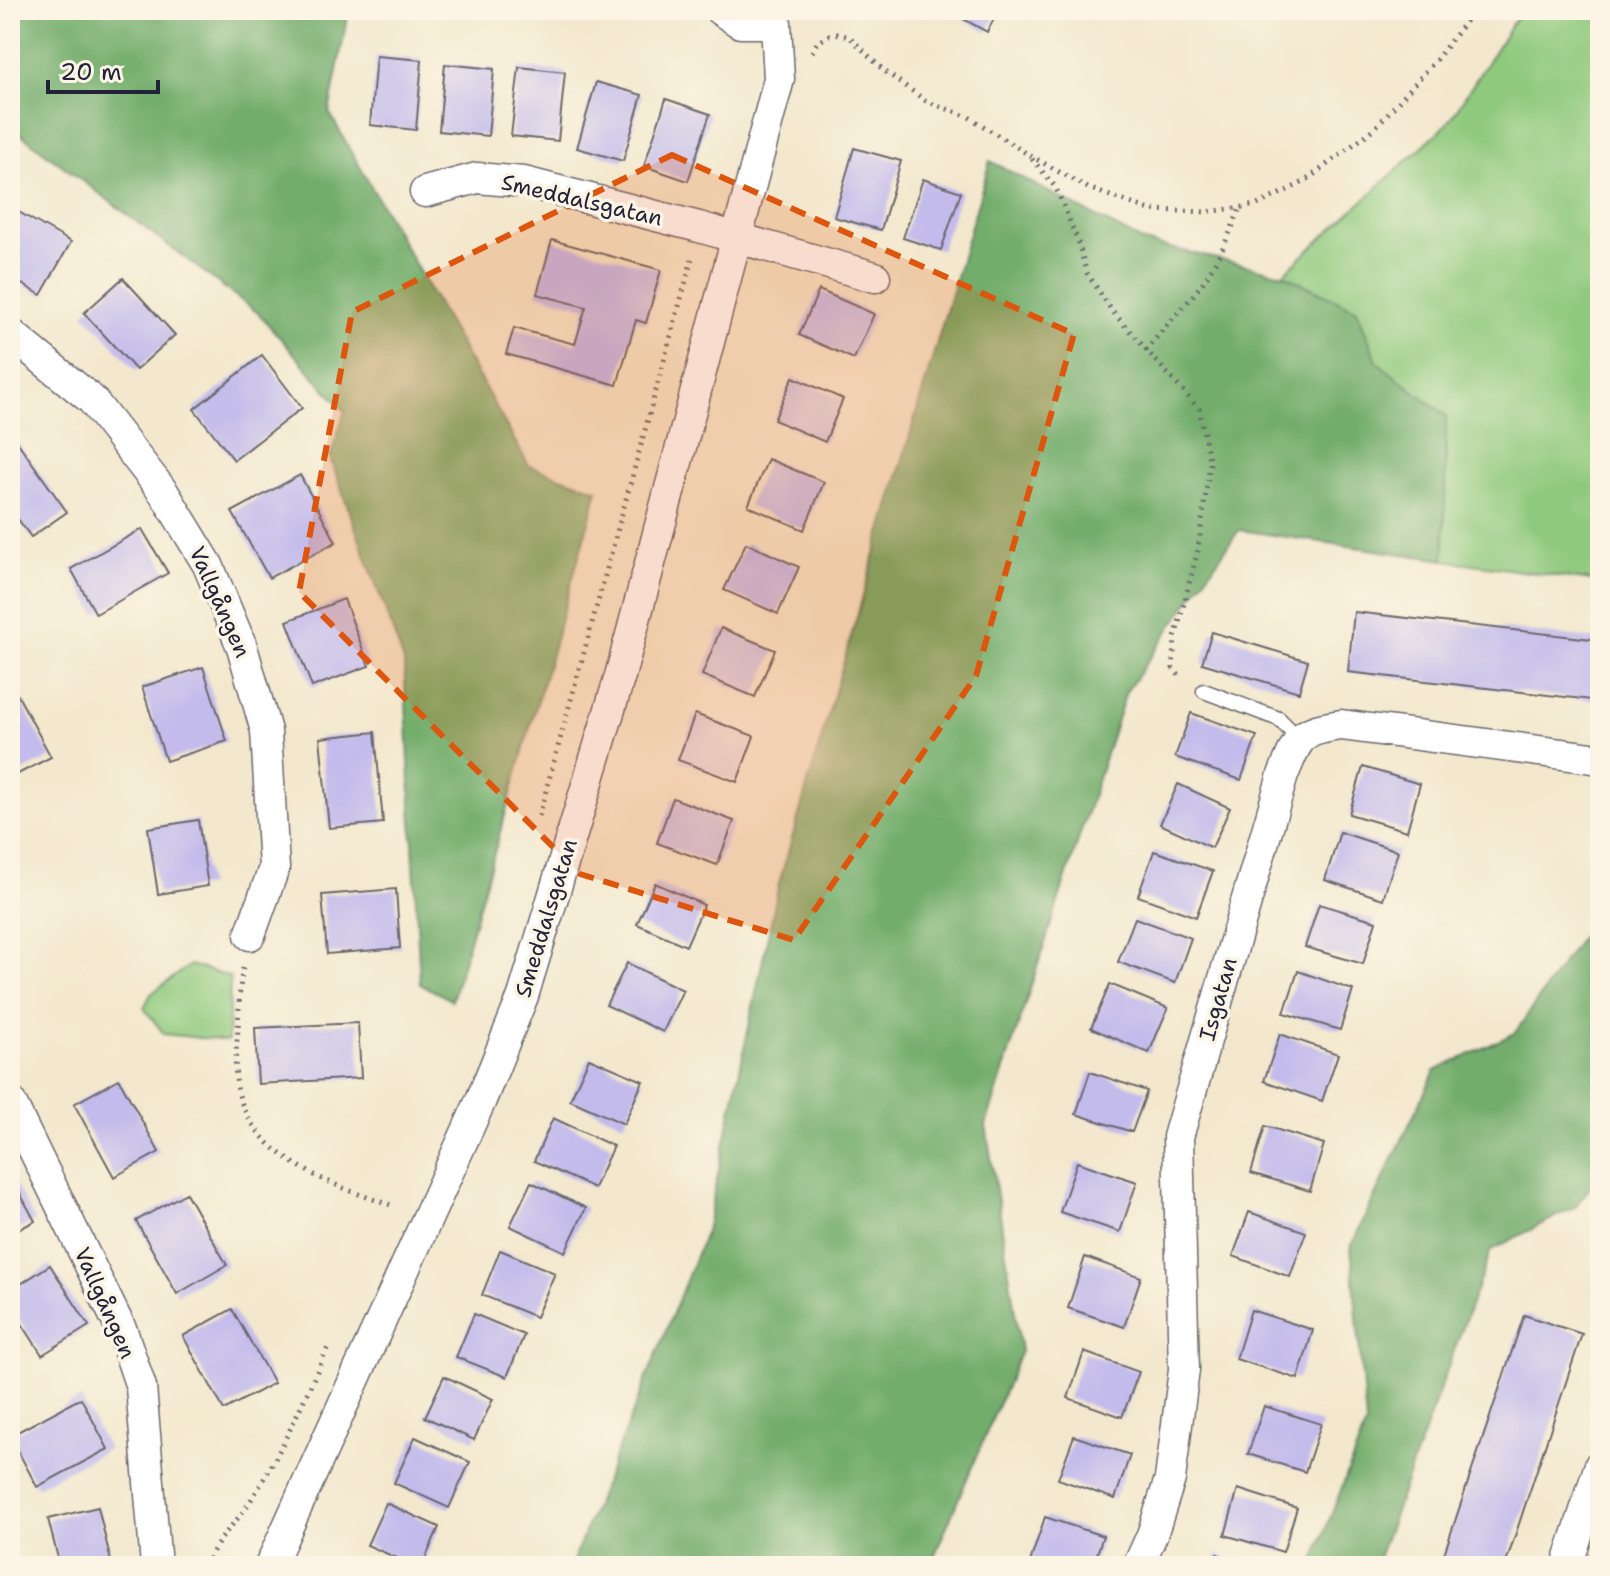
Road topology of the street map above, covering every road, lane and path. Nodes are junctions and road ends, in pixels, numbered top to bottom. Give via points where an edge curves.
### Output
1 (1474, 10) edge
2 (730, 16) edge
3 (807, 61) dead end
4 (1029, 155) junction
5 (425, 192) dead end
6 (1240, 208) junction
7 (737, 239) junction
8 (729, 268) junction
9 (875, 277) dead end
10 (10, 333) edge
11 (1146, 351) junction
12 (1204, 691) joint
13 (1299, 739) junction
14 (1600, 759) edge
15 (537, 824) dead end
16 (250, 935) joint
17 (10, 1101) edge
18 (388, 1220) dead end
19 (335, 1333) dead end
20 (1600, 1465) edge
21 (156, 1566) edge
22 (206, 1566) edge
23 (270, 1566) edge
24 (1138, 1566) edge
25 (1567, 1566) edge

1 - 6 path via 1374,129 1304,182
2 - 7 street, Smeddalsgatan via 776,23 779,79
3 - 4 path via 829,35 850,37 926,101 969,117
4 - 6 path via 1088,188 1150,210
4 - 11 path via 1056,188 1087,273
5 - 7 street, Smeddalsgatan via 477,178 524,182
6 - 11 path via 1198,288
7 - 8 street, Smeddalsgatan
7 - 9 street, Smeddalsgatan
8 - 15 path via 692,258
8 - 23 street, Smeddalsgatan via 620,676 523,996
10 - 16 street, Vallgången via 92,400 164,493 208,565 242,647 266,731 274,868
11 - 12 path via 1199,409 1210,463 1173,668 1184,682
12 - 13 lane via 1279,719
13 - 14 street via 1318,728 1341,725
13 - 24 street, Isgatan via 1283,775 1178,1137 1184,1370 1170,1479
16 - 18 path via 241,976 236,1079 244,1110 266,1141 295,1164 342,1189 394,1206
17 - 21 street, Vallgången via 122,1331 141,1387
19 - 22 path via 272,1465
20 - 25 street

